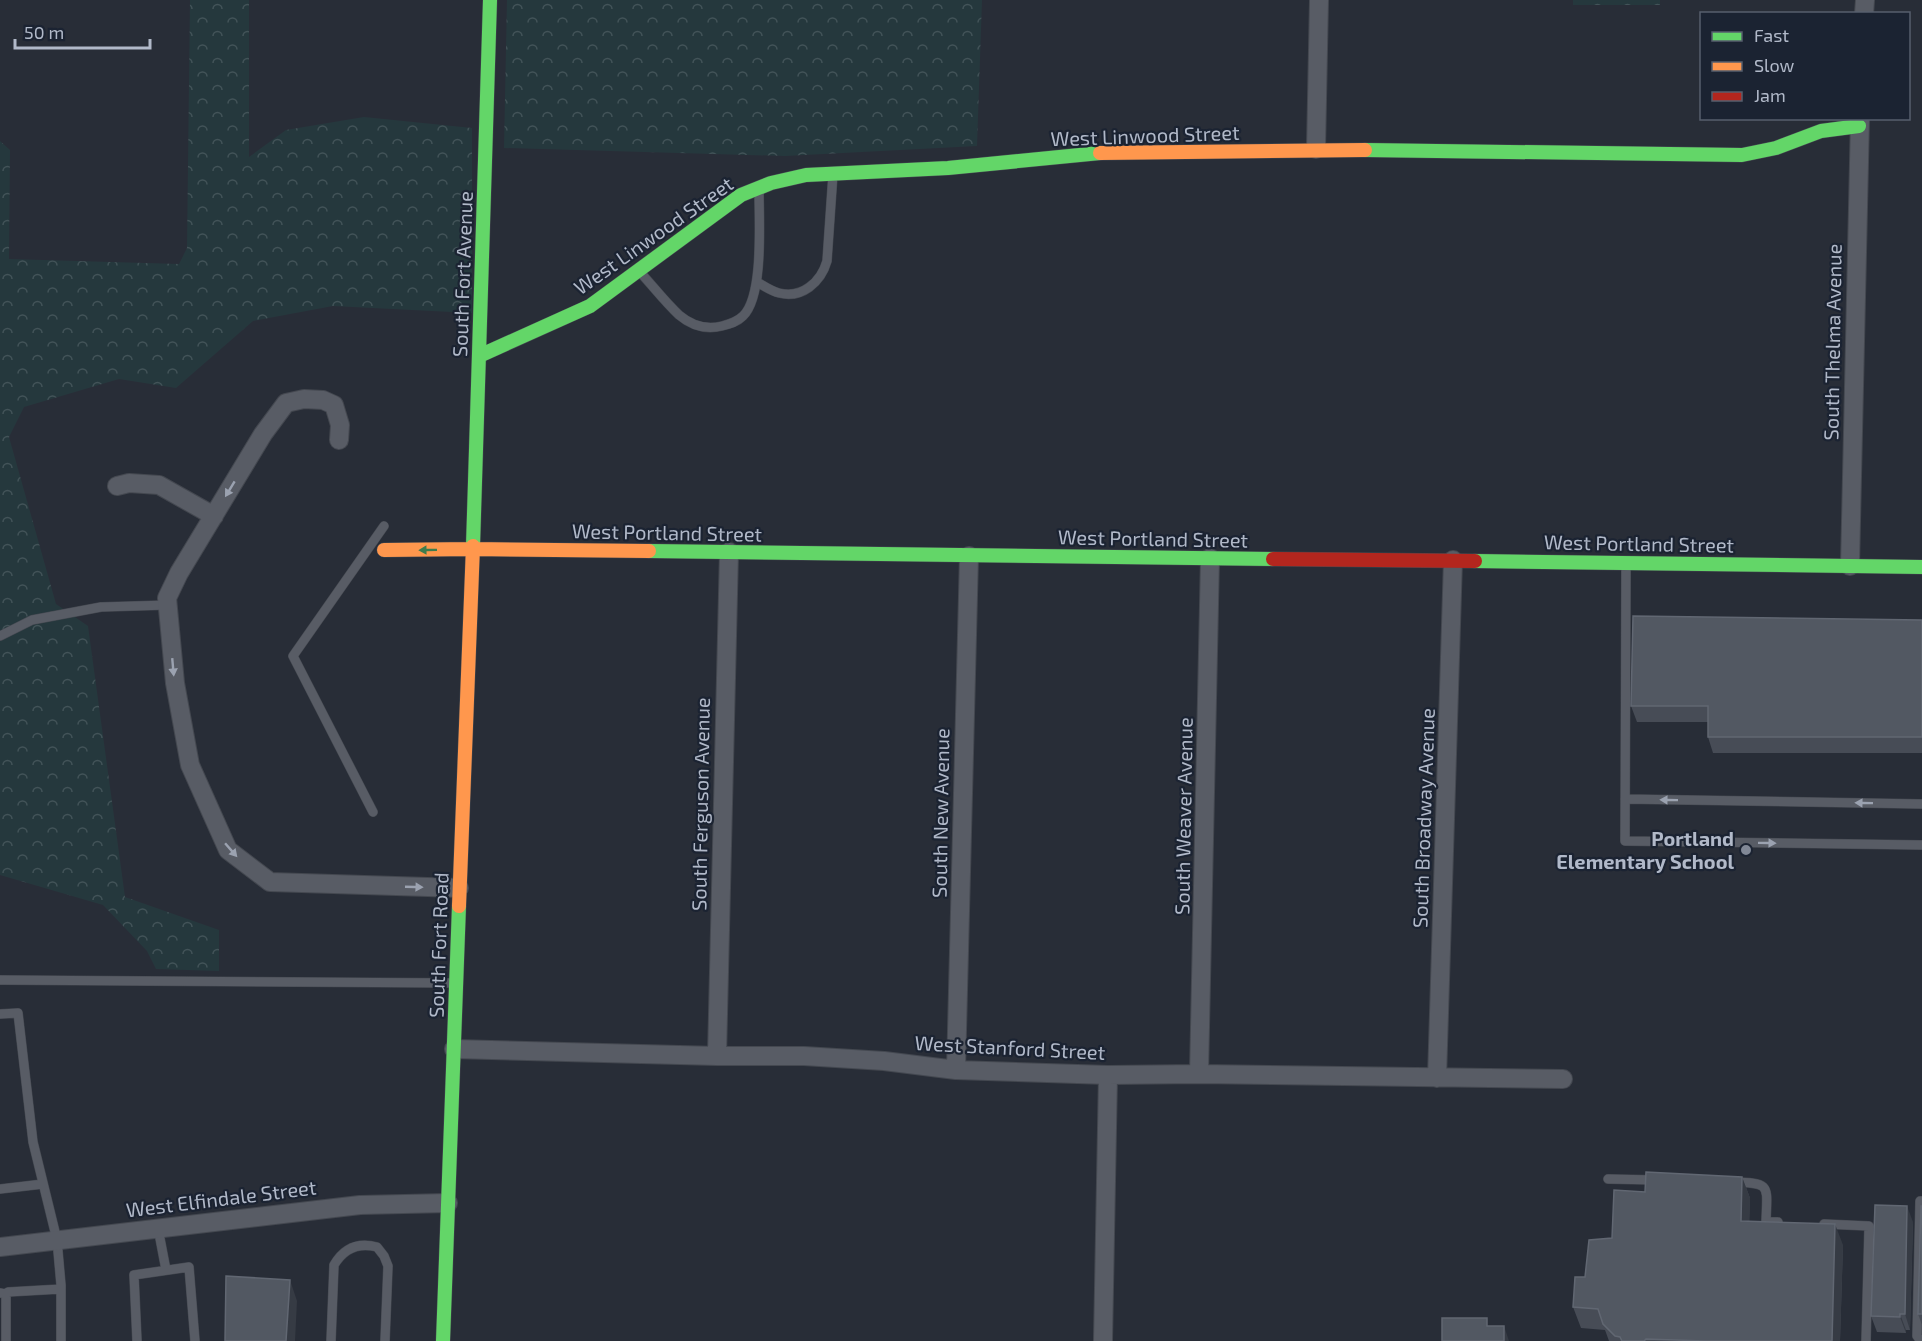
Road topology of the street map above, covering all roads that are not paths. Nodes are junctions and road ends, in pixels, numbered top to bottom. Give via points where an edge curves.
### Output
1 (490, 0) edge
2 (1319, 0) edge
3 (1859, 122) edge
4 (1316, 148) junction
5 (833, 174) junction
6 (759, 188) junction
7 (639, 270) junction
8 (757, 282) junction
9 (479, 356) junction
10 (339, 440) dead end
11 (117, 486) dead end
12 (214, 516) junction
13 (384, 526) dead end
14 (473, 549) junction
15 (384, 550) dead end
16 (729, 552) junction
17 (969, 556) junction
18 (1210, 558) junction
19 (1453, 560) junction
20 (1626, 562) junction
21 (1850, 566) junction
22 (1922, 567) edge
23 (168, 605) junction
24 (0, 636) edge
25 (1625, 799) junction
26 (1922, 804) edge
27 (373, 812) dead end
28 (1922, 845) edge
29 (459, 888) junction
30 (0, 980) edge
31 (456, 983) junction
32 (0, 1014) edge
33 (454, 1048) junction
34 (717, 1056) junction
35 (956, 1070) junction
36 (1199, 1074) junction
37 (1108, 1075) junction
38 (1437, 1078) junction
39 (1563, 1079) dead end
40 (1608, 1179) dead end
41 (1666, 1180) edge
42 (1723, 1182) edge
43 (43, 1184) junction
44 (0, 1189) edge
45 (1922, 1202) edge
46 (448, 1203) junction
47 (1789, 1223) edge
48 (1812, 1224) edge
49 (158, 1228) junction
50 (57, 1240) junction
51 (0, 1247) edge
52 (166, 1270) junction
53 (61, 1289) junction
54 (3, 1294) edge
55 (6, 1341) edge
56 (61, 1341) edge
57 (137, 1341) edge
58 (195, 1341) edge
59 (331, 1341) edge
60 (385, 1341) edge
61 (443, 1341) edge
62 (1103, 1341) edge
63 (1866, 1341) edge
64 (1921, 1341) edge

1 - 9 street, South Fort Avenue
2 - 4 street
3 - 4 street, West Linwood Street via 1742,155
3 - 21 street, South Thelma Avenue
4 - 5 street, West Linwood Street via 1101,153 948,168
5 - 6 street, West Linwood Street via 806,175
5 - 8 lane via 824,272 812,285 795,294 778,293
6 - 7 street, West Linwood Street via 741,195
6 - 8 lane
7 - 8 lane via 680,315 699,327 734,323 752,302
7 - 9 street, West Linwood Street via 590,306
9 - 14 street, South Fort Avenue
10 -> 12 street via 334,405 304,399 286,403
11 - 12 street via 159,485
12 - 23 street via 179,573 167,598
13 - 27 lane via 293,656
14 -> 15 street, West Portland Street
14 - 16 street, West Portland Street
14 - 29 street, South Fort Road
16 - 17 street, West Portland Street
16 - 34 street, South Ferguson Avenue
17 - 18 street, West Portland Street
17 - 35 street, South New Avenue
18 - 19 street, West Portland Street
18 - 36 street, South Weaver Avenue
19 - 20 street, West Portland Street
19 - 38 street, South Broadway Avenue
20 - 21 street, West Portland Street
20 - 25 lane
21 - 22 street, West Portland Street
23 - 24 lane via 101,607 32,620
23 -> 29 street via 175,683 190,765 228,850 270,882
26 -> 25 lane
25 -> 28 lane via 1625,841
29 - 31 street, South Fort Road
30 - 31 lane
31 - 33 street, South Fort Road
32 - 43 lane via 18,1012 33,1142
33 - 34 street, West Stanford Street
33 - 46 street, South Fort Road
34 - 35 street, West Stanford Street via 873,1060
35 - 37 street, West Stanford Street
36 - 37 street, West Stanford Street
36 - 38 street, West Stanford Street
37 - 62 street
38 - 39 street, West Stanford Street
40 - 41 lane
42 - 47 lane via 1763,1186 1767,1192 1766,1222
43 - 44 lane
43 - 50 lane
45 - 64 lane via 1917,1336
46 - 49 street, West Elfindale Street via 360,1205
46 - 61 street, South Fort Road
48 - 63 lane via 1869,1226
49 - 50 street, West Elfindale Street
49 - 52 lane
50 - 51 street, West Elfindale Street
50 - 53 lane
52 - 57 lane via 134,1275
52 - 58 lane via 189,1267
53 - 54 lane
53 - 56 lane
54 - 55 lane
59 - 60 lane via 334,1265 340,1256 358,1245 377,1247 388,1266

